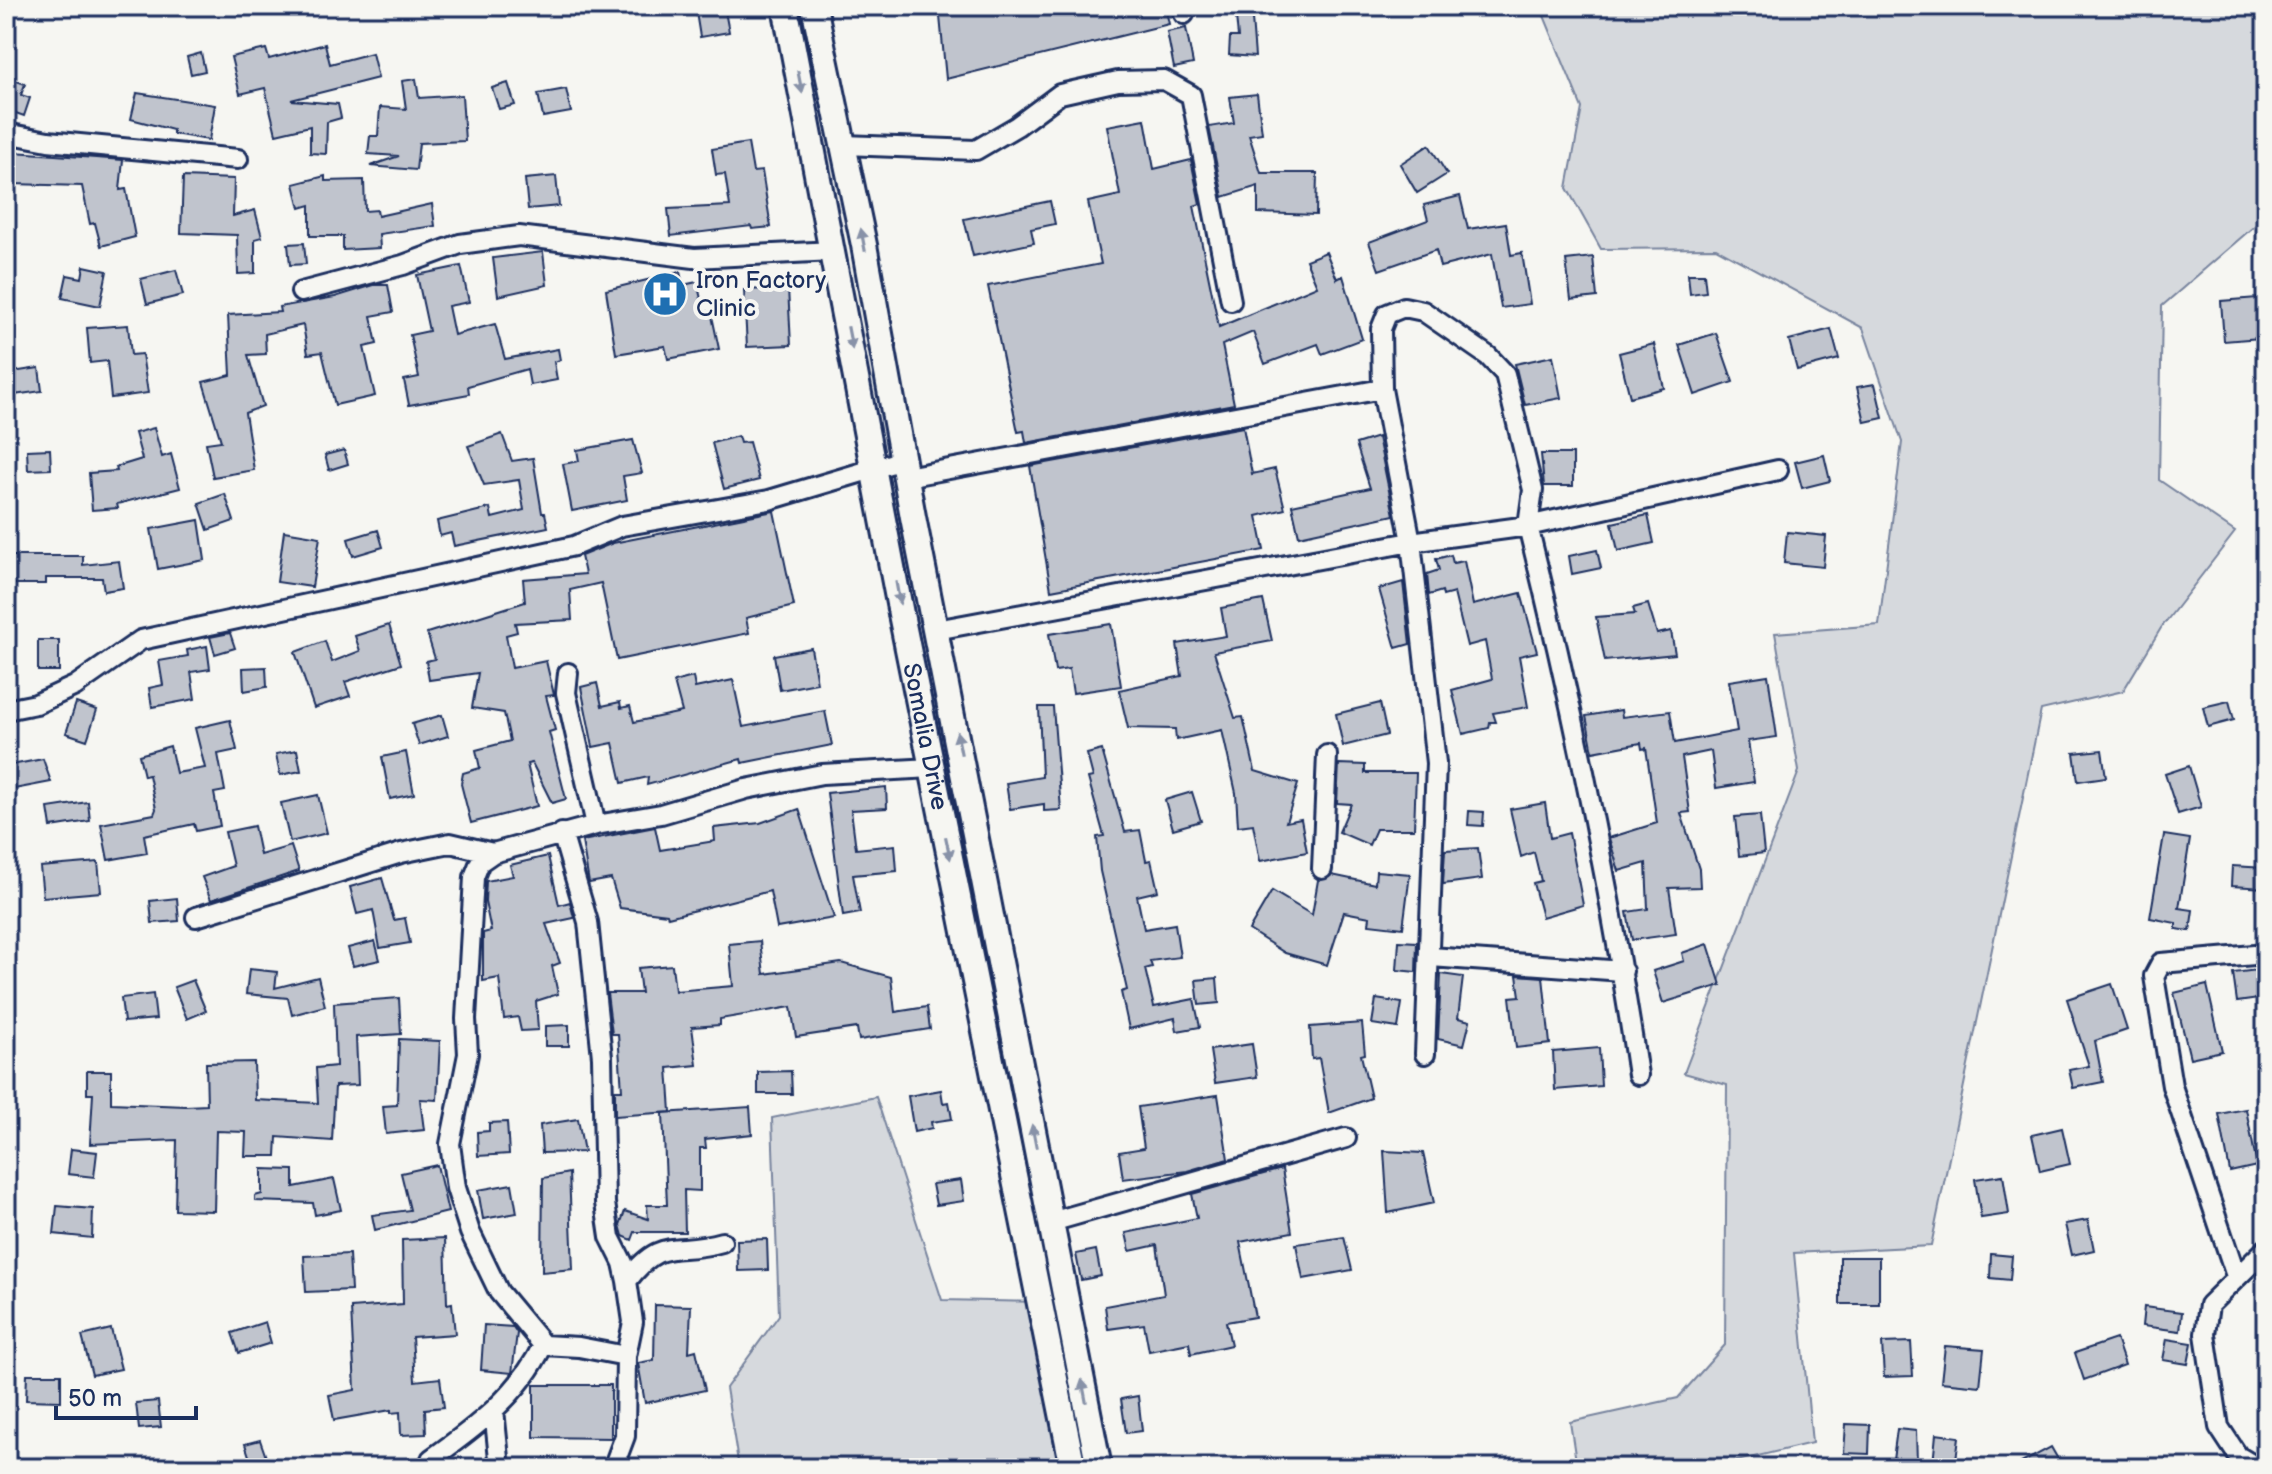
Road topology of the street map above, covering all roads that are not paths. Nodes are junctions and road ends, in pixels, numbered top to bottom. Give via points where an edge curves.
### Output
1 (785, 6) edge
2 (814, 6) edge
3 (6, 133) edge
4 (844, 145) junction
5 (238, 159) dead end
6 (834, 251) junction
7 (301, 292) dead end
8 (1231, 301) dead end
9 (1382, 389) junction
10 (875, 466) junction
11 (904, 468) junction
12 (1778, 470) dead end
13 (1528, 526) junction
14 (1411, 542) junction
15 (936, 630) junction
16 (568, 673) dead end
17 (6, 710) edge
18 (1327, 755) dead end
19 (932, 768) junction
20 (596, 825) junction
21 (562, 833) junction
22 (493, 853) junction
23 (1322, 869) dead end
24 (196, 917) dead end
25 (2266, 954) edge
26 (1431, 957) junction
27 (1623, 971) junction
28 (1425, 1054) dead end
29 (1638, 1075) dead end
30 (1346, 1138) dead end
31 (1051, 1222) junction
32 (722, 1242) dead end
33 (2266, 1249) edge
34 (2236, 1276) junction
35 (627, 1281) junction
36 (543, 1345) junction
37 (626, 1356) junction
38 (494, 1410) junction
39 (429, 1468) edge
40 (500, 1468) edge
41 (613, 1468) edge
42 (1073, 1468) edge
43 (1099, 1468) edge
44 (2258, 1468) edge

1 -> 6 main road, Somalia Drive
2 - 4 main road, Somalia Drive
3 - 5 street
4 - 8 street via 976,150 1060,94 1118,81 1164,80 1191,95
11 -> 4 main road, Somalia Drive
6 - 7 street via 694,258 519,236 460,244
6 -> 10 main road, Somalia Drive
9 - 11 street
9 - 13 street via 1381,329 1387,314 1404,307 1423,311 1488,356 1505,374 1533,490
9 - 14 street
10 - 11 street
10 - 17 street via 769,500 622,526 574,546 141,640 75,686 36,704
10 -> 19 main road, Somalia Drive
11 - 15 main road, Somalia Drive
12 - 13 street
13 - 14 street
13 - 27 street via 1579,743
14 - 15 street
14 - 26 street via 1436,763
31 -> 15 main road, Somalia Drive
16 - 20 street via 566,693
18 - 23 street
19 - 20 street via 822,774
19 -> 42 main road, Somalia Drive
20 - 21 street
21 - 22 street
21 - 35 street via 588,922 602,1057 605,1203 610,1237
22 - 24 street via 450,843 401,853
22 - 36 street via 480,862 474,877 468,1054 450,1144 456,1188 486,1267 499,1292
25 - 34 street via 2161,963 2154,976 2172,1086
26 - 27 street
26 - 28 street
27 - 29 street
30 - 31 street
43 -> 31 main road, Somalia Drive
32 - 35 street via 661,1249 645,1257
33 - 34 street
34 - 44 street via 2209,1305 2206,1347 2219,1427 2238,1456
35 - 37 street via 633,1322
36 - 37 street
36 - 38 street
37 - 41 street via 625,1436
38 - 39 street via 431,1459
38 - 40 street

